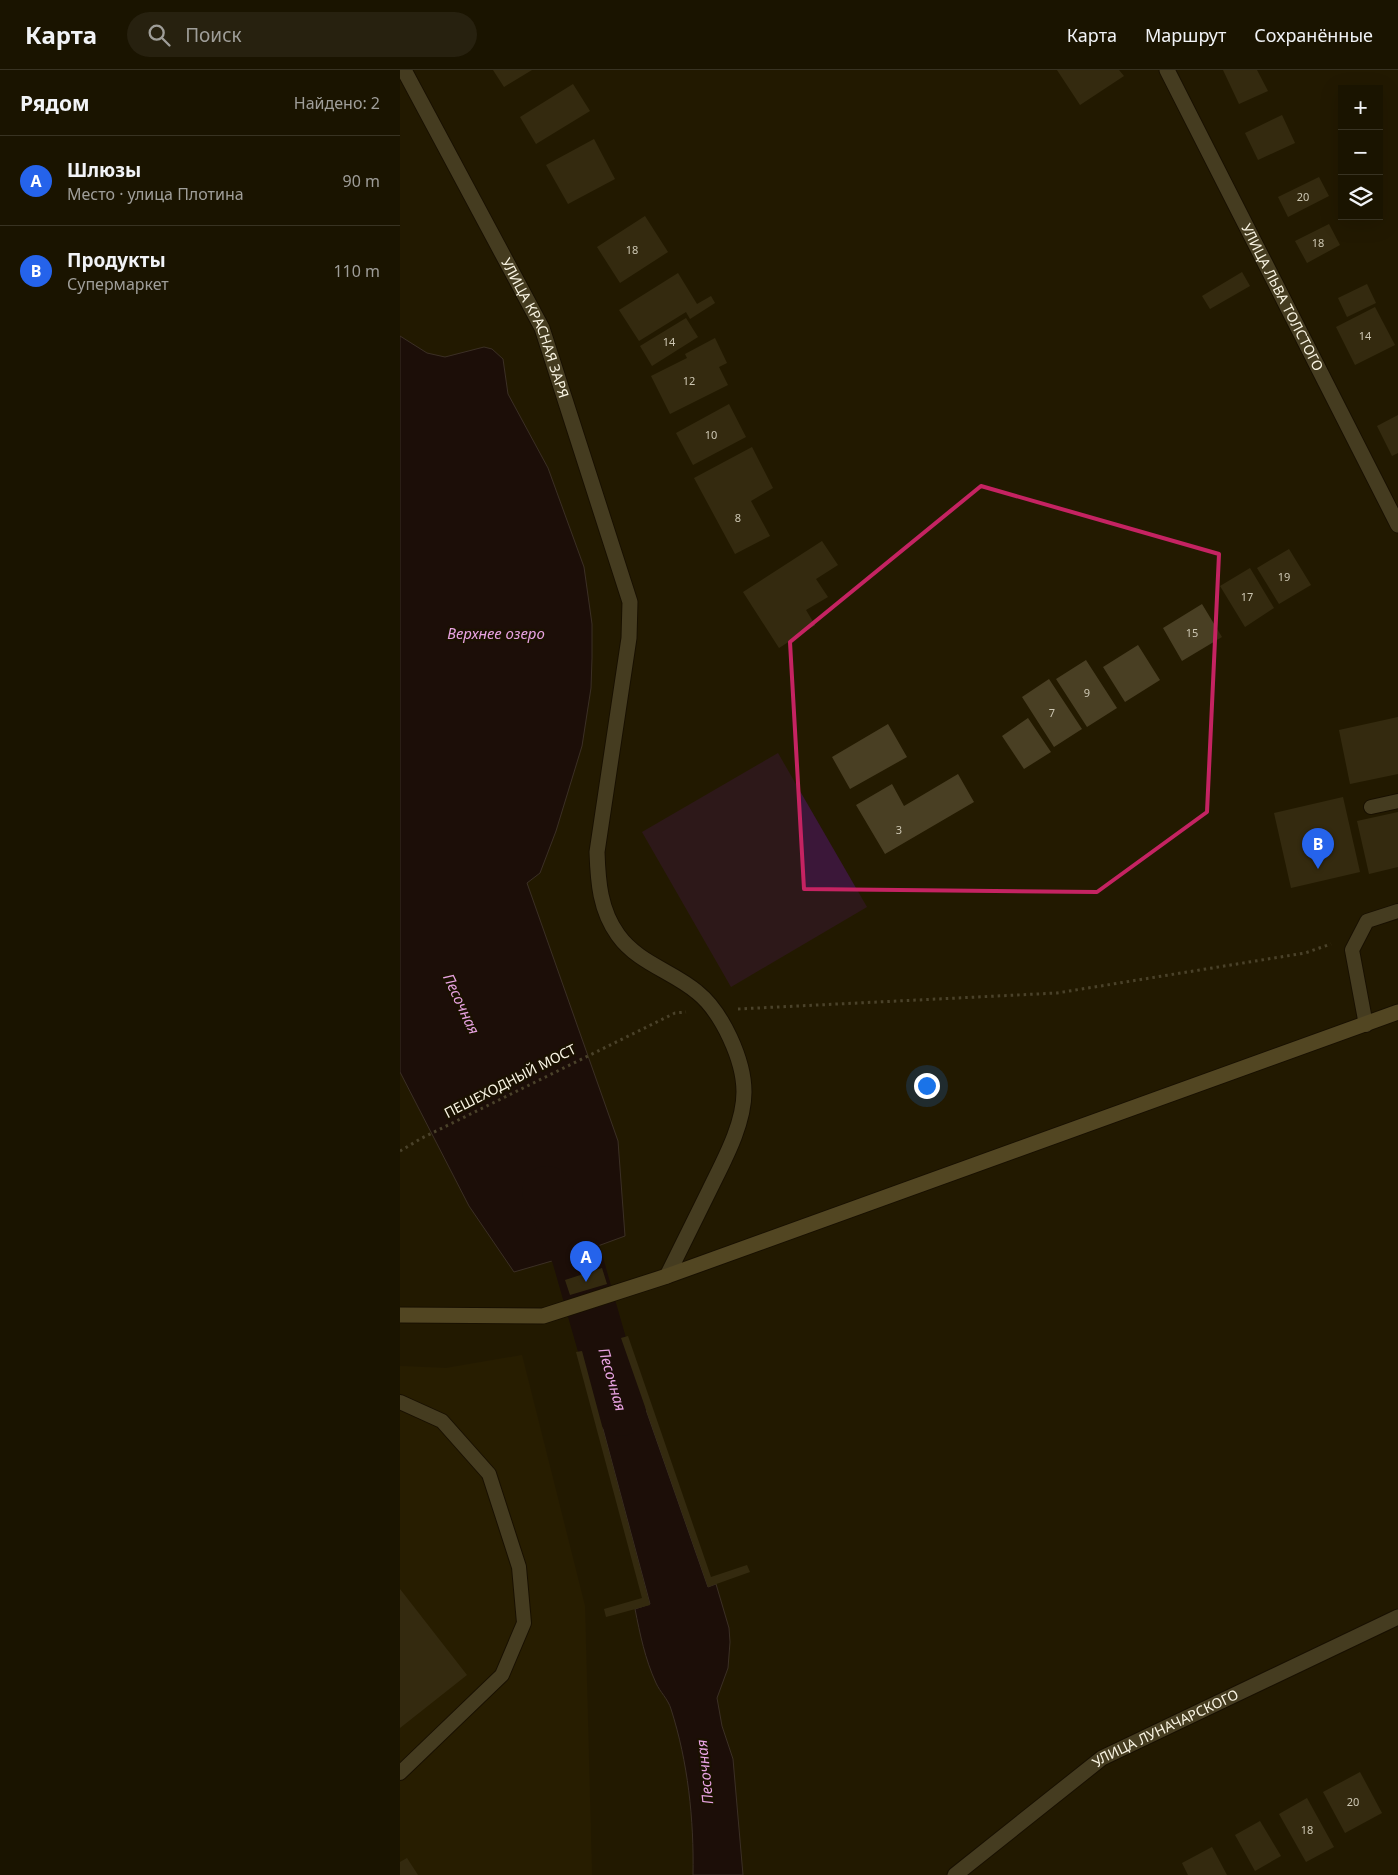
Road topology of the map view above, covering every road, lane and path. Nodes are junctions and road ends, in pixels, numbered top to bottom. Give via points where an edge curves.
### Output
1 (404, 70) edge
2 (1167, 70) edge
3 (1398, 525) edge
4 (1398, 801) edge
5 (1371, 807) dead end
6 (1398, 911) edge
7 (1360, 935) junction
8 (712, 1010) junction
9 (1398, 1012) edge
10 (1366, 1025) junction
11 (400, 1151) edge
12 (668, 1276) junction
13 (400, 1316) edge
14 (400, 1402) edge
15 (1398, 1617) edge
16 (400, 1773) edge
17 (955, 1875) edge

1 - 8 street, УЛИЦА КРАСНАЯ ЗАРЯ via 542,328 630,602 629,638 597,852 598,884 605,912 618,935 634,953 698,992
2 - 3 street, УЛИЦА ЛЬВА ТОЛСТОГО
4 - 5 lane
6 - 7 lane via 1367,922
7 - 8 path, ПЕШЕХОДНЫЙ МОСТ via 1305,953 1057,993
7 - 10 lane via 1352,950
8 - 11 path, ПЕШЕХОДНЫЙ МОСТ via 676,1013
8 - 12 street, УЛИЦА КРАСНАЯ ЗАРЯ via 728,1030 744,1092 735,1138
9 - 10 main road
10 - 12 main road
12 - 13 main road via 543,1316
14 - 16 lane via 442,1421 489,1474 519,1567 524,1623 502,1675
15 - 17 street, УЛИЦА ЛУНАЧАРСКОГО via 1102,1758

